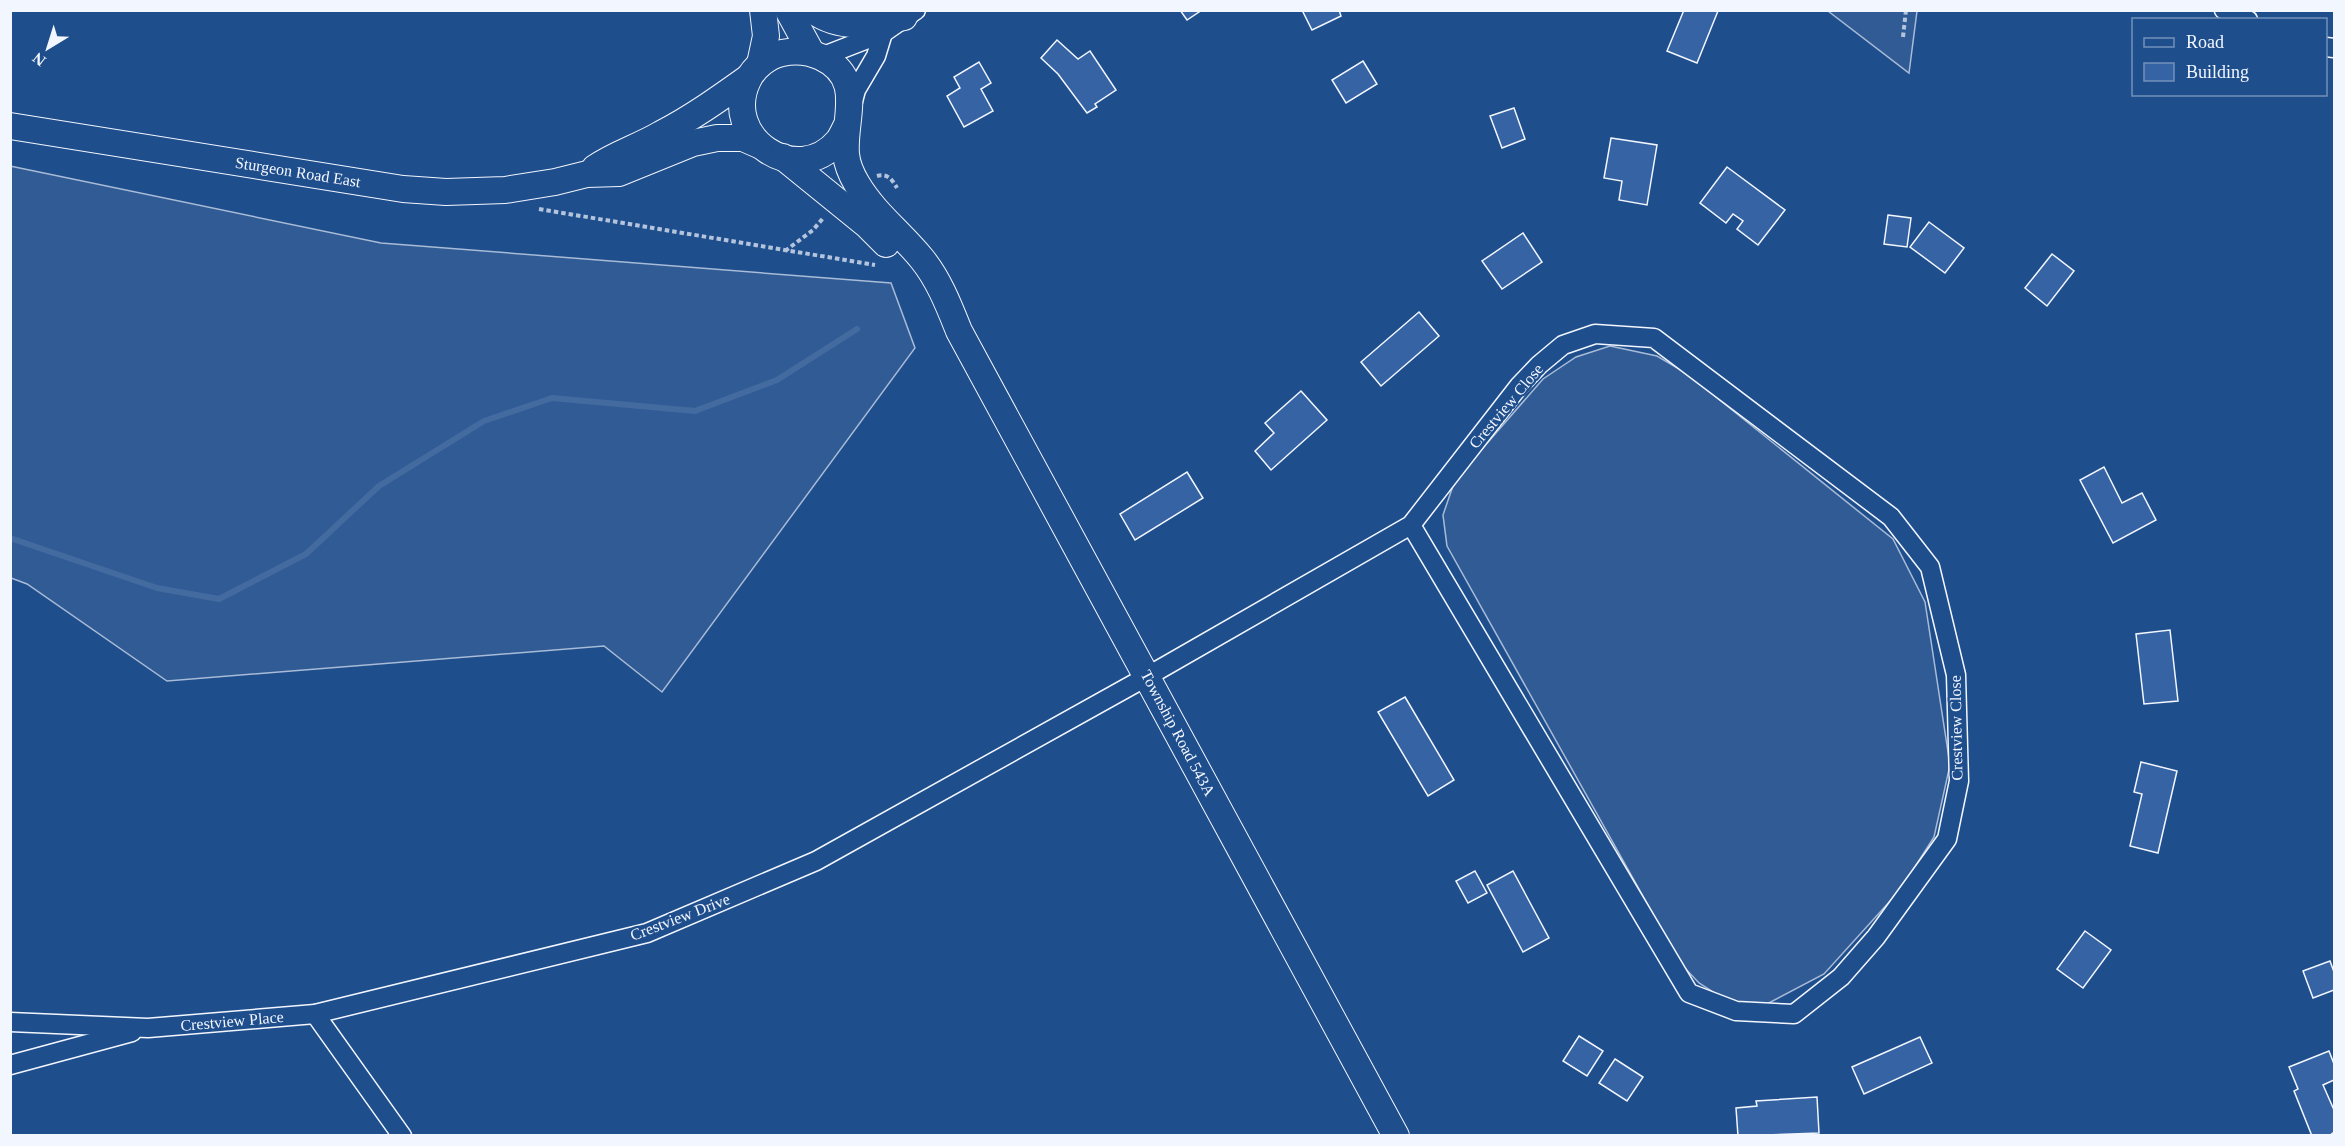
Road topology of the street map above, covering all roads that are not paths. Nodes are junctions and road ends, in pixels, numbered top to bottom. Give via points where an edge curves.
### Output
1 (763, 10) edge
2 (788, 10) edge
3 (812, 10) edge
4 (2224, 10) edge
5 (910, 14) edge
6 (2243, 18) edge
7 (883, 33) junction
8 (816, 55) junction
9 (754, 71) junction
10 (849, 116) junction
11 (10, 126) edge
12 (759, 145) junction
13 (783, 157) junction
14 (587, 174) junction
15 (959, 331) junction
16 (1411, 525) junction
17 (1148, 676) junction
18 (315, 1014) junction
19 (10, 1022) edge
20 (148, 1028) junction
21 (10, 1065) edge
22 (402, 1136) edge
23 (1396, 1136) edge

1 - 9 main road via 766,36
2 - 8 main road, Township Road 543A
3 - 5 main road via 836,23 861,26
4 - 6 street
5 - 7 street
7 - 8 street
7 - 10 street via 876,56 856,90
8 - 9 main road via 793,50 775,54
8 - 10 main road, Township Road 543A via 841,73 849,90
9 - 12 main road via 742,96 742,114
9 - 14 main road, Sturgeon Road East via 678,125 608,159
10 - 13 main road, Township Road 543A via 838,140 825,152 808,159
10 - 15 main road, Township Road 543A via 848,167 872,206 934,275
11 - 14 main road, Sturgeon Road East via 403,189 505,190
12 - 13 main road, Township Road 543A
12 - 14 main road, Sturgeon Road East via 743,138 717,138 693,143 619,173
13 - 15 main road, Township Road 543A via 868,226
15 - 17 main road, Township Road 543A
16 - 16 street, Crestview Close via 1689,993 1736,1011 1794,1014 1841,977 1876,937 1947,839 1959,781 1956,675 1930,567 1891,517 1654,338 1595,334 1563,345 1539,364
16 - 17 street, Crestview Close
17 - 18 street, Crestview Drive via 816,861 647,933
17 - 23 main road, Township Road 543A
18 - 20 street, Crestview Place
18 - 22 street
19 - 20 street, Crestview Place
20 - 21 street, Crestview Place

